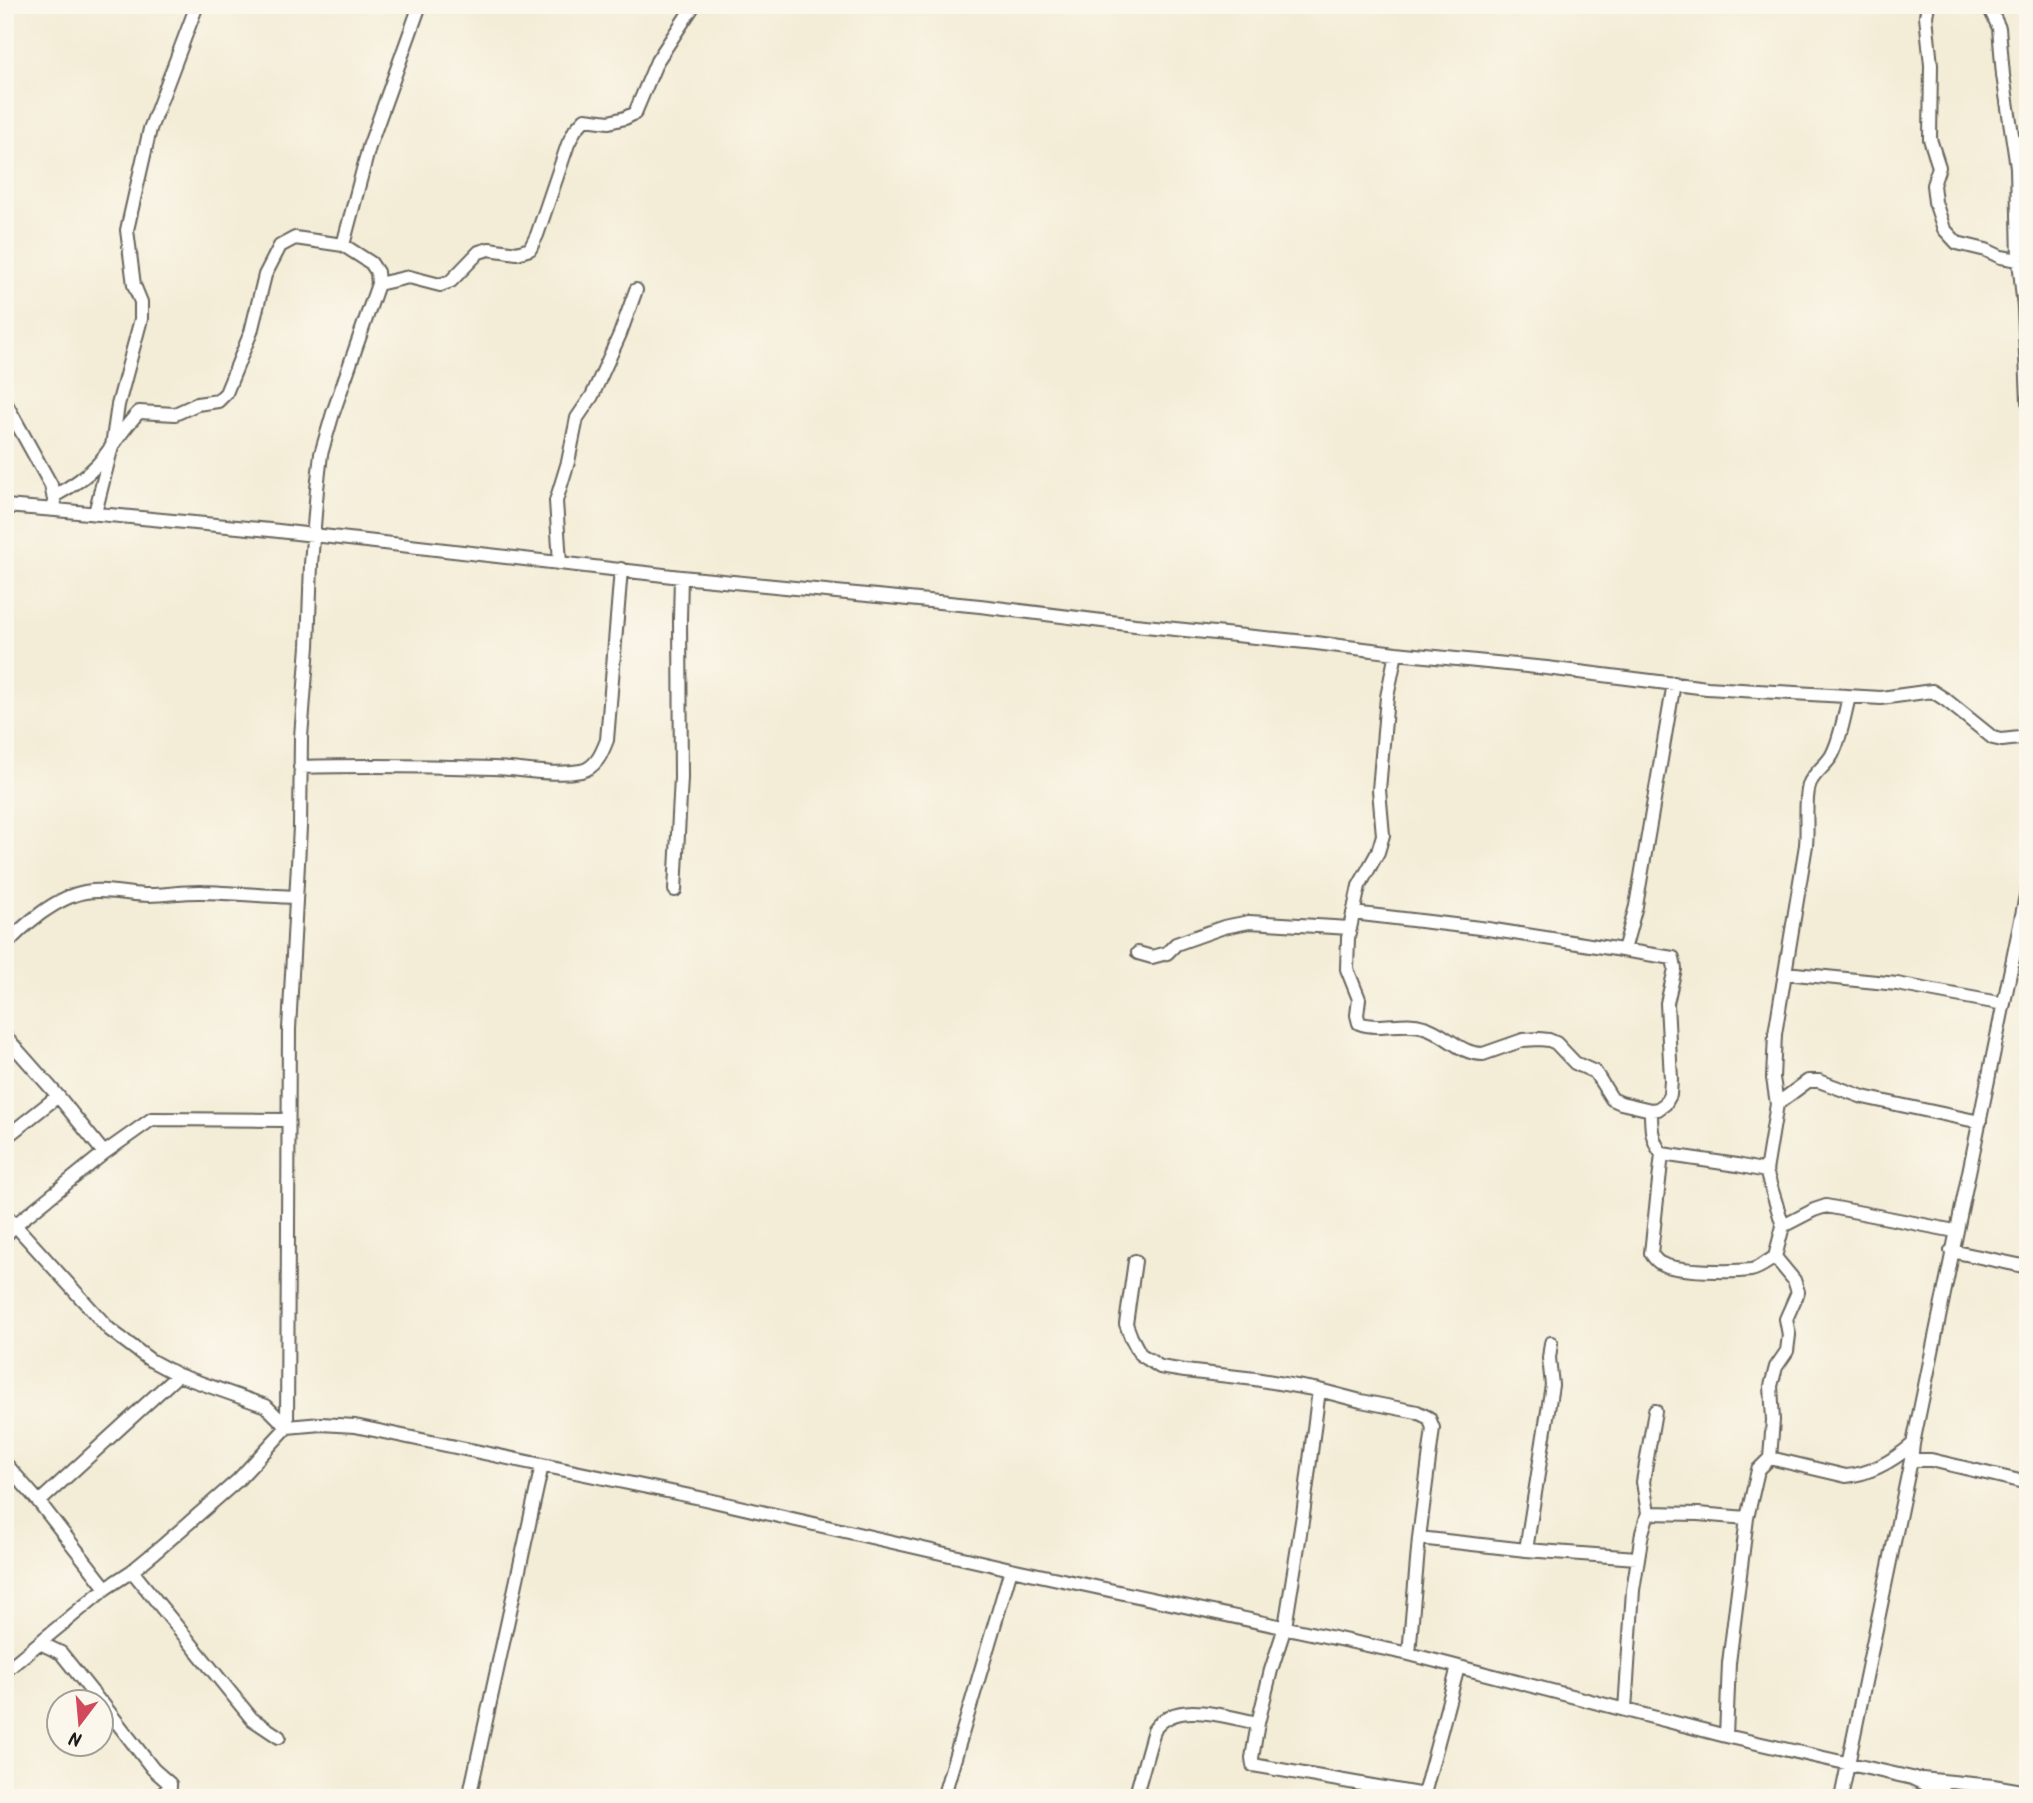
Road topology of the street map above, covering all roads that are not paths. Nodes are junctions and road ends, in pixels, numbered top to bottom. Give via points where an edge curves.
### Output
1 (197, 5) edge
2 (420, 5) edge
3 (694, 5) edge
4 (1928, 5) edge
5 (1983, 5) edge
6 (343, 244) junction
7 (2019, 260) junction
8 (378, 284) junction
9 (636, 289) dead end
10 (5, 402) edge
11 (2028, 402) edge
12 (112, 446) junction
13 (54, 496) junction
14 (5, 506) edge
15 (56, 510) junction
16 (95, 513) junction
17 (314, 536) junction
18 (560, 563) junction
19 (621, 569) junction
20 (681, 577) junction
21 (1396, 653) junction
22 (1674, 683) junction
23 (1849, 697) junction
24 (2028, 737) edge
25 (300, 767) junction
26 (2028, 886) edge
27 (675, 890) dead end
28 (295, 897) junction
29 (1353, 913) junction
30 (1350, 928) junction
31 (5, 946) edge
32 (1624, 950) junction
33 (1138, 953) dead end
34 (1785, 973) junction
35 (2004, 1003) junction
36 (5, 1036) edge
37 (58, 1096) junction
38 (1777, 1104) junction
39 (1651, 1110) junction
40 (288, 1120) junction
41 (1980, 1122) junction
42 (5, 1138) edge
43 (104, 1153) junction
44 (1662, 1154) junction
45 (1766, 1171) junction
46 (5, 1214) edge
47 (15, 1226) junction
48 (1783, 1226) junction
49 (1955, 1231) junction
50 (5, 1237) edge
51 (1951, 1251) junction
52 (1774, 1257) junction
53 (1135, 1261) dead end
54 (2028, 1267) edge
55 (1551, 1343) dead end
56 (178, 1375) junction
57 (1319, 1390) junction
58 (1655, 1411) dead end
59 (287, 1427) junction
60 (1913, 1444) junction
61 (1770, 1458) junction
62 (1911, 1460) junction
63 (5, 1463) edge
64 (542, 1465) junction
65 (2028, 1483) edge
66 (39, 1503) junction
67 (1648, 1513) junction
68 (1747, 1518) junction
69 (1419, 1538) junction
70 (1525, 1550) junction
71 (1637, 1558) junction
72 (1011, 1569) junction
73 (132, 1571) junction
74 (106, 1588) junction
75 (1285, 1628) junction
76 (40, 1643) junction
77 (1409, 1654) junction
78 (1458, 1667) junction
79 (5, 1671) edge
80 (90, 1688) edge
81 (1625, 1710) junction
82 (116, 1721) edge
83 (1258, 1723) junction
84 (1726, 1736) junction
85 (279, 1737) dead end
86 (1849, 1764) junction
87 (1912, 1778) junction
88 (2028, 1793) edge
89 (1423, 1796) edge
90 (158, 1798) edge
91 (469, 1798) edge
92 (943, 1798) edge
93 (1135, 1798) edge
94 (1841, 1798) edge
95 (1954, 1798) edge

1 - 12 street via 150,129 127,230 141,319 117,405
2 - 6 street via 369,147
3 - 8 street via 657,61 635,113 609,122 585,119 575,130 530,249 479,252 451,281 440,285 409,277
4 - 7 street via 1930,139 1939,167 1933,186 1944,229 1957,243
5 - 7 street via 2000,28 2017,166
6 - 8 street via 371,263
6 - 12 street via 295,238 280,246 265,275 251,332 226,393 218,401 174,414 139,412
7 - 11 street
8 - 17 street via 321,454
9 - 18 street via 592,396 577,418 556,501
10 - 13 street
12 - 13 street via 91,470
12 - 16 street
13 - 15 street
14 - 15 street
15 - 16 street
16 - 17 street
17 - 18 street
17 - 25 street
18 - 19 street
19 - 20 street
19 - 25 street via 607,740 601,757 590,768 557,772 408,765
20 - 21 street
20 - 27 street via 681,778
21 - 22 street
21 - 29 street via 1387,697 1379,790 1383,835 1359,886
22 - 23 street
22 - 32 street via 1636,906
23 - 24 street via 1932,691 1993,738
23 - 34 street via 1836,748 1810,782 1805,805 1806,845
25 - 28 street
26 - 35 street
28 - 31 street via 83,892 61,900
28 - 40 street
29 - 30 street
29 - 32 street
30 - 33 street via 1249,922 1176,944 1167,953 1152,957
30 - 39 street via 1346,961 1359,999 1359,1023 1424,1027 1476,1054 1523,1040 1556,1042 1575,1063 1595,1072 1612,1099
32 - 39 street via 1675,962 1667,1003 1670,1095 1665,1104
34 - 35 street via 1897,984
34 - 38 street via 1775,1034
35 - 41 street
36 - 37 street
37 - 42 street
37 - 43 street
38 - 41 street via 1808,1081 1819,1081 1863,1097
38 - 45 street
39 - 44 street via 1654,1144
40 - 43 street via 152,1119
40 - 59 street
41 - 49 street
43 - 47 street
44 - 45 street
44 - 52 street via 1652,1236 1654,1259 1683,1268 1728,1270 1752,1269
45 - 48 street
46 - 47 street
47 - 50 street
47 - 56 street via 109,1329
48 - 49 street via 1826,1206
48 - 52 street
49 - 51 street
51 - 54 street
51 - 60 street
52 - 61 street via 1798,1292 1786,1319 1787,1351 1771,1386
53 - 57 street via 1126,1324 1140,1354 1160,1367
55 - 70 street via 1552,1385
56 - 59 street via 266,1406
56 - 66 street
57 - 69 street via 1429,1418 1433,1428
57 - 75 street
58 - 67 street via 1643,1482
59 - 64 street via 355,1426
59 - 73 street via 238,1480
60 - 61 street via 1894,1459 1857,1475
60 - 62 street
61 - 68 street via 1758,1470
62 - 65 street via 1931,1460
62 - 86 street
63 - 66 street
64 - 72 street
64 - 91 street
66 - 74 street
67 - 68 street
67 - 71 street
68 - 84 street via 1729,1663
69 - 70 street
69 - 77 street
70 - 71 street
71 - 81 street
72 - 75 street
72 - 92 street
73 - 74 street
73 - 85 street via 252,1719
74 - 76 street
75 - 77 street
75 - 83 street
76 - 79 street
76 - 80 street via 61,1653
77 - 78 street
78 - 81 street
78 - 89 street
81 - 84 street
82 - 90 street via 170,1784
83 - 89 street via 1253,1765
83 - 93 street via 1188,1710 1172,1714 1154,1730
84 - 86 street
86 - 87 street
86 - 94 street
87 - 88 street
87 - 95 street

